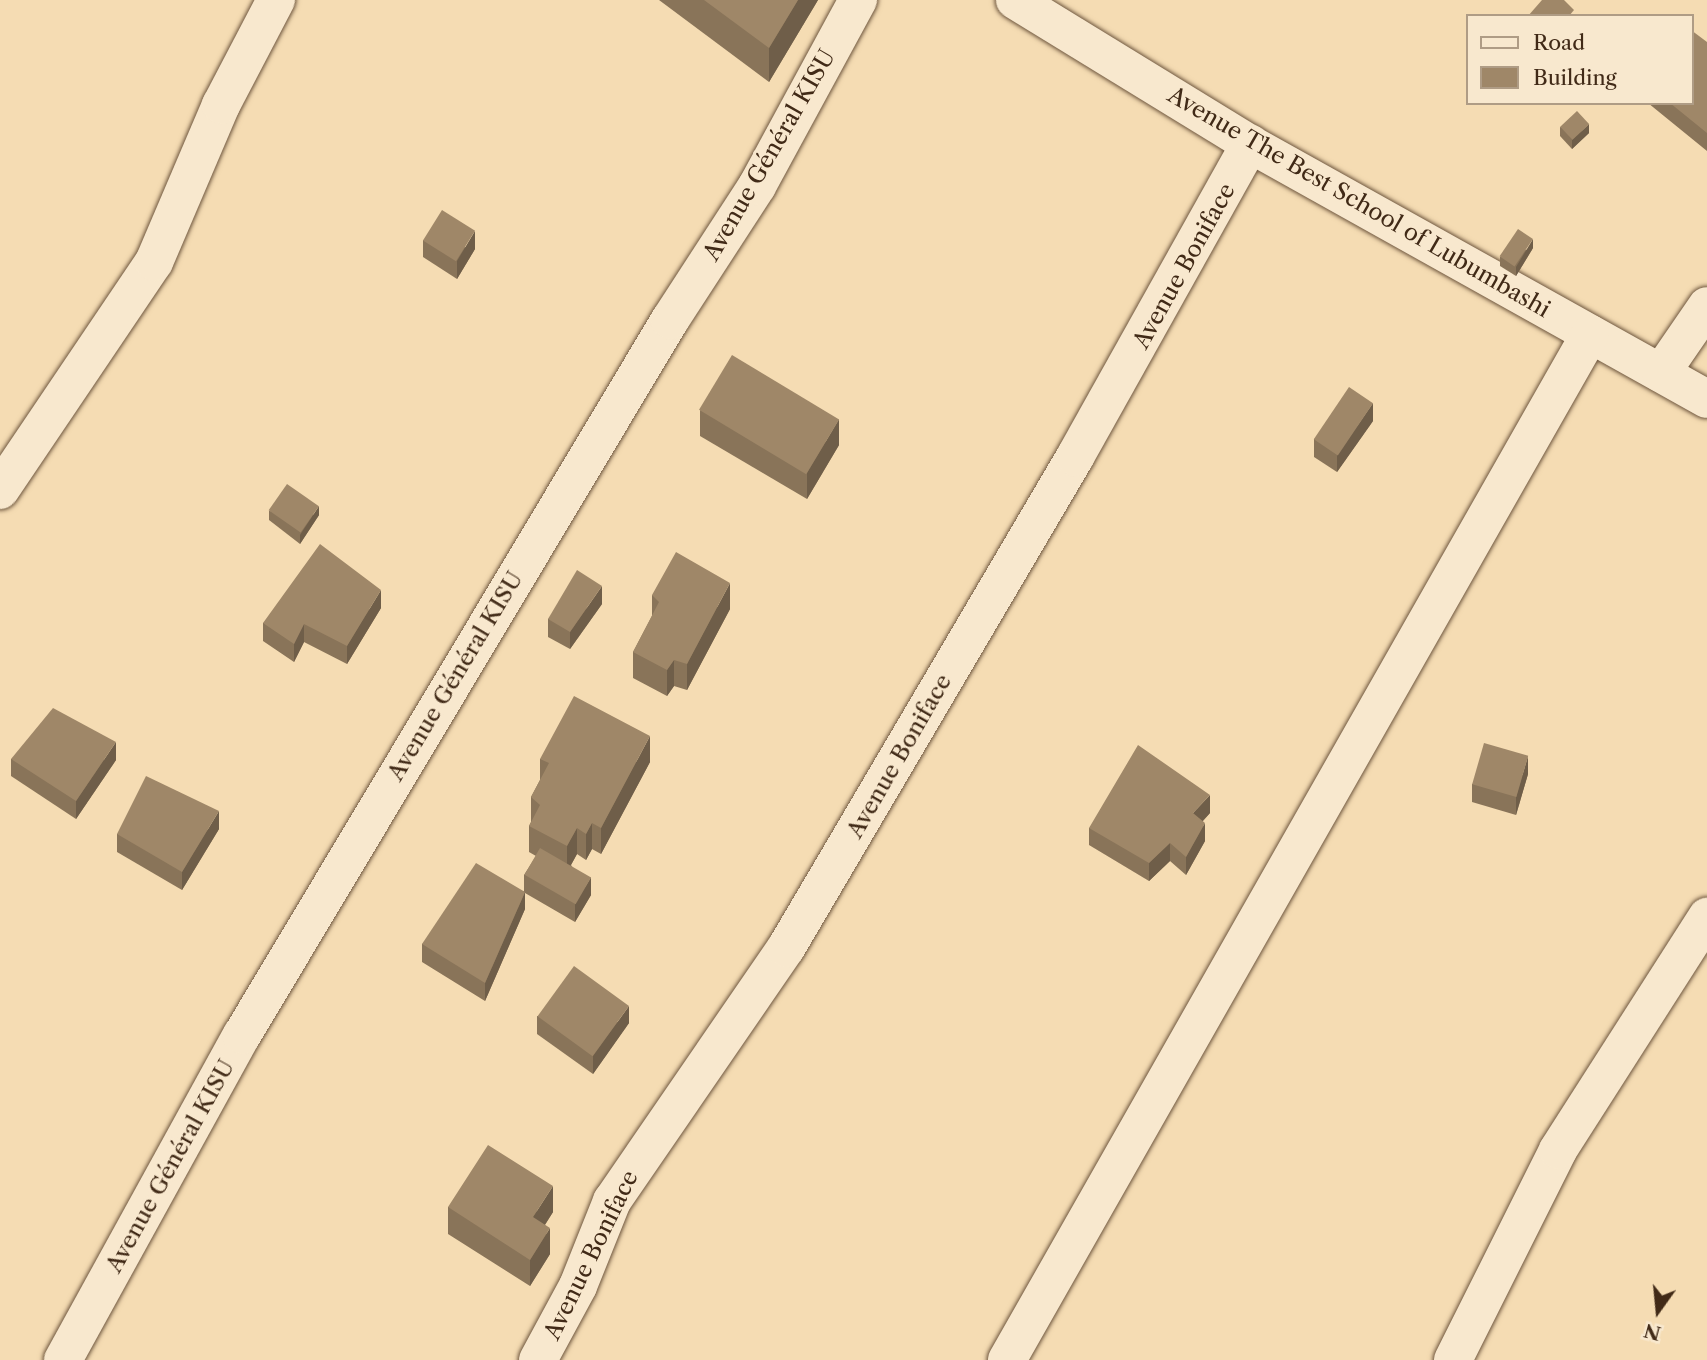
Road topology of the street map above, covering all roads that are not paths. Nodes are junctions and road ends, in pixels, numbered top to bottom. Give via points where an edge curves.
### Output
1 (276, 0) edge
2 (858, 0) edge
3 (1015, 0) edge
4 (1250, 144) junction
5 (1707, 306) edge
6 (1590, 334) junction
7 (1661, 373) junction
8 (1707, 399) edge
9 (0, 490) edge
10 (1707, 917) edge
11 (63, 1360) edge
12 (538, 1360) edge
13 (1007, 1360) edge
14 (1453, 1360) edge

1 - 9 street via 221,105 155,262
2 - 11 street, Avenue Général KISU via 757,186 662,332 242,1035
3 - 4 street, Avenue The Best School of Lubumbashi
4 - 6 street, Avenue The Best School of Lubumbashi
4 - 12 street, Avenue Boniface via 1075,457 786,948 612,1201 578,1286
5 - 7 street
6 - 7 street, Avenue The Best School of Lubumbashi
6 - 13 street
7 - 8 street, Avenue The Best School of Lubumbashi
10 - 14 street via 1558,1150

